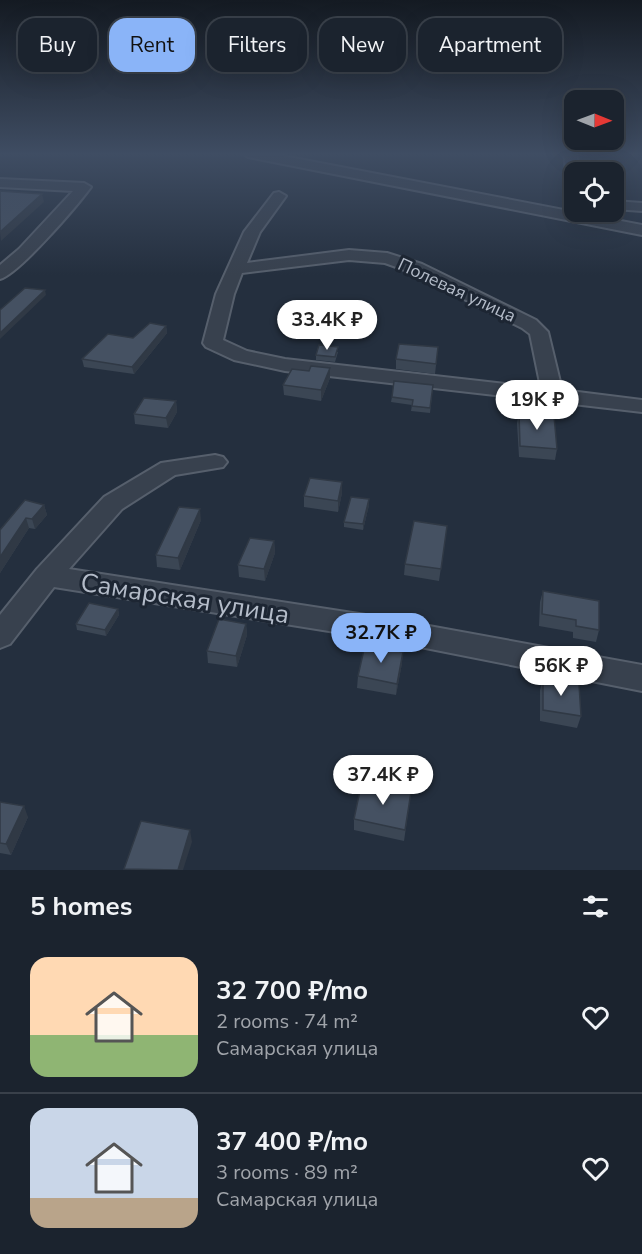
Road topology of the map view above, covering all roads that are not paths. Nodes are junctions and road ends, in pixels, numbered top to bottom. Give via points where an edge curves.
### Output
1 (78, 194) edge
2 (453, 194) edge
3 (279, 196) dead end
4 (624, 206) edge
5 (642, 207) edge
6 (564, 211) edge
7 (556, 216) junction
8 (642, 230) edge
9 (236, 268) junction
10 (0, 274) edge
11 (553, 396) junction
12 (642, 406) edge
13 (215, 462) dead end
14 (47, 576) junction
15 (0, 636) edge
16 (642, 678) edge

1 - 10 street
2 - 7 street
3 - 9 street via 252,232
4 - 5 street
6 - 7 street
7 - 8 street
9 - 11 street, Полевая улица via 349,255 387,258 416,268 539,332
9 - 11 street via 213,344 241,356 285,365
11 - 12 street
13 - 14 street via 169,468 113,503
14 - 15 street
14 - 16 street, Самарская улица via 385,629

